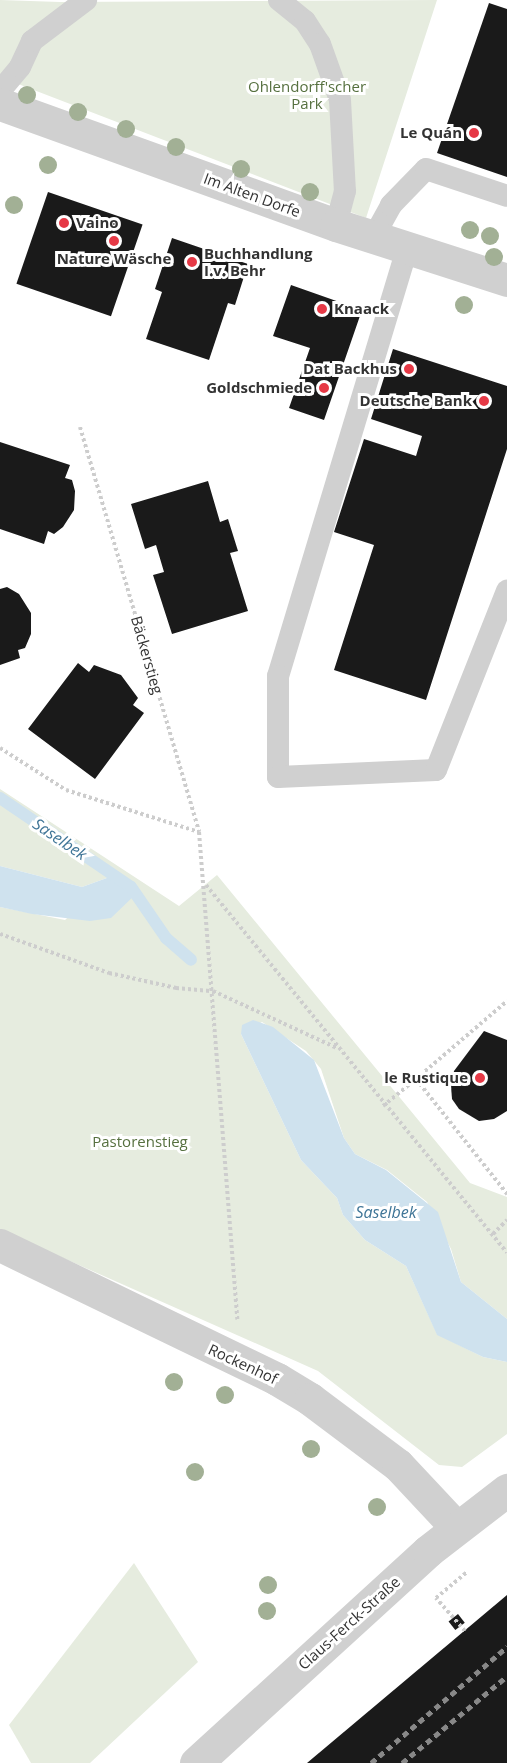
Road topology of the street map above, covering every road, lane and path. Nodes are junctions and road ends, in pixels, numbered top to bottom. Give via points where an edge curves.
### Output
1 (86, 0) edge
2 (279, 0) edge
3 (0, 91) edge
4 (0, 104) edge
5 (507, 196) edge
6 (336, 225) junction
7 (373, 238) junction
8 (407, 249) junction
9 (507, 280) edge
10 (80, 427) dead end
11 (507, 591) edge
12 (0, 748) edge
13 (199, 832) junction
14 (206, 884) junction
15 (0, 934) edge
16 (213, 991) junction
17 (507, 1001) edge
18 (338, 1048) junction
19 (416, 1079) junction
20 (383, 1106) junction
21 (507, 1194) edge
22 (507, 1220) edge
23 (493, 1234) junction
24 (0, 1245) edge
25 (507, 1253) edge
26 (240, 1363) junction
27 (507, 1490) edge
28 (456, 1527) junction
29 (472, 1568) dead end
30 (465, 1631) dead end
31 (196, 1763) edge

1 - 3 lane via 32,41 20,67
2 - 6 lane via 305,21 320,44 340,100 345,191
4 - 6 street, Im Alten Dorfe
5 - 7 lane via 426,169 391,205
6 - 7 street, Im Alten Dorfe
7 - 8 street, Im Alten Dorfe
8 - 9 street, Im Alten Dorfe
8 - 11 lane via 278,676 279,777 436,770
10 - 13 path, Bäckerstieg
12 - 13 path via 66,790
13 - 14 path, Bäckerstieg
14 - 16 path, Bäckerstieg
14 - 18 path
15 - 16 path via 109,973 176,988
16 - 18 path
16 - 26 path, Bäckerstieg
17 - 19 path
18 - 20 path
19 - 20 path
19 - 21 path
20 - 23 path
22 - 23 path
23 - 25 path
24 - 26 street, Rockenhof
26 - 28 street, Rockenhof via 277,1379 350,1426 398,1465
27 - 28 street, Claus-Ferck-Straße
28 - 31 street, Claus-Ferck-Straße
29 - 30 path via 436,1598

